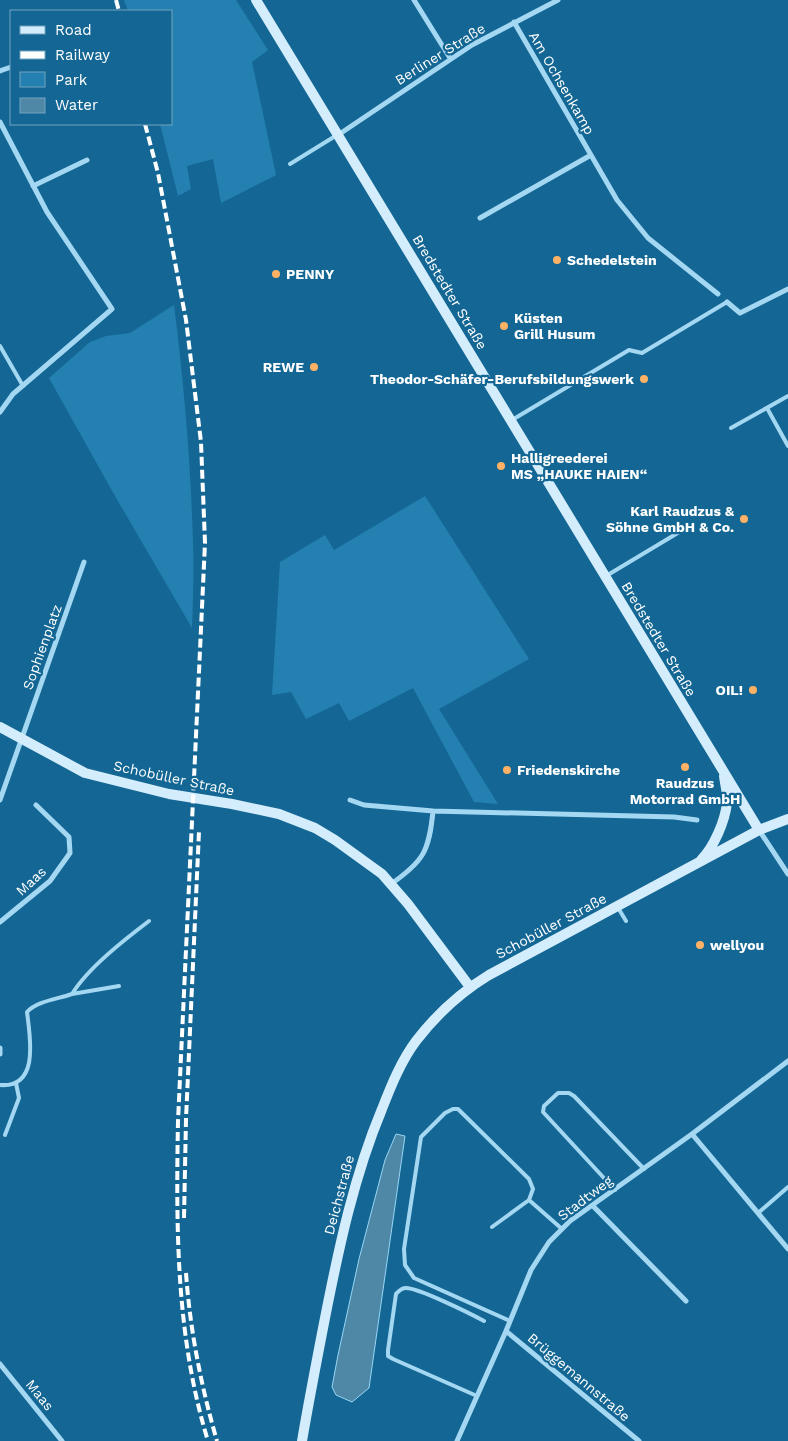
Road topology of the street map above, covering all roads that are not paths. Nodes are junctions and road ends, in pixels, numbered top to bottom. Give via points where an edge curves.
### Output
1 (256, 0) edge
2 (414, 0) edge
3 (558, 0) edge
4 (514, 22) junction
5 (450, 58) junction
6 (0, 122) edge
7 (337, 135) junction
8 (590, 155) junction
9 (87, 160) dead end
10 (290, 164) dead end
11 (33, 186) junction
12 (480, 218) dead end
13 (788, 289) edge
14 (718, 294) dead end
15 (727, 302) joint
16 (0, 346) edge
17 (23, 386) junction
18 (788, 396) edge
19 (767, 408) junction
20 (0, 412) edge
21 (512, 420) junction
22 (731, 428) dead end
23 (788, 446) edge
24 (691, 524) dead end
25 (84, 562) dead end
26 (606, 576) junction
27 (0, 727) edge
28 (21, 740) junction
29 (723, 770) junction
30 (0, 800) edge
31 (350, 800) dead end
32 (36, 805) dead end
33 (433, 811) junction
34 (788, 819) edge
35 (697, 820) dead end
36 (759, 830) junction
37 (695, 866) junction
38 (788, 874) edge
39 (391, 884) junction
40 (617, 906) junction
41 (149, 921) dead end
42 (0, 922) edge
43 (626, 922) dead end
44 (119, 986) dead end
45 (470, 986) junction
46 (72, 994) junction
47 (0, 1048) edge
48 (0, 1053) edge
49 (788, 1061) edge
50 (16, 1084) junction
51 (0, 1085) edge
52 (692, 1134) junction
53 (5, 1135) dead end
54 (644, 1169) junction
55 (788, 1187) edge
56 (615, 1190) junction
57 (529, 1200) junction
58 (593, 1206) junction
59 (758, 1213) junction
60 (492, 1227) dead end
61 (562, 1229) junction
62 (788, 1249) edge
63 (686, 1301) dead end
64 (484, 1321) dead end
65 (510, 1321) junction
66 (506, 1331) junction
67 (0, 1364) edge
68 (477, 1396) junction
69 (62, 1441) edge
70 (302, 1441) edge
71 (457, 1441) edge
72 (639, 1441) edge

1 - 7 main road, Bredstedter Straße
2 - 5 street
3 - 4 street, Berliner Straße
4 - 5 street, Berliner Straße
4 - 8 street, Am Ochsenkamp
5 - 7 street, Berliner Straße
6 - 11 street
7 - 10 lane
7 - 21 main road, Bredstedter Straße
8 - 12 street, Am Ochsenkamp
8 - 14 street, Am Ochsenkamp via 617,200 648,238
9 - 11 street
11 - 17 street via 112,309
13 - 15 street via 740,313
15 - 21 lane via 642,354 629,350
16 - 17 lane
17 - 20 street
18 - 19 lane
19 - 22 lane
19 - 23 lane
21 - 26 main road, Bredstedter Straße
24 - 26 lane
25 - 28 street, Sophienplatz
26 - 29 main road, Bredstedter Straße
27 - 28 main road, Schobüller Straße
28 - 30 street
28 - 39 main road, Schobüller Straße via 86,773 169,794 279,814 315,828 358,856
29 - 36 main road, Bredstedter Straße
29 - 37 main road via 727,794 725,811 712,845
31 - 33 street via 364,805
32 - 42 street, Maas via 69,837 70,853 50,882
33 - 35 street
33 - 39 street via 430,840 424,855 410,871
34 - 36 main road, Schobüller Straße
36 - 37 main road, Schobüller Straße
36 - 38 street
37 - 40 main road, Schobüller Straße
39 - 45 main road, Schobüller Straße
40 - 43 lane
40 - 45 main road, Schobüller Straße
41 - 46 lane via 80,982
44 - 46 lane
45 - 70 main road, Deichstraße via 415,1042 395,1077 365,1152 343,1232
46 - 50 lane via 38,1004 27,1012 32,1046 30,1062
47 - 48 street
49 - 52 street, Stadtweg
50 - 51 lane
50 - 53 lane via 19,1098
52 - 54 street, Stadtweg
52 - 59 street
54 - 56 street, Stadtweg
54 - 56 lane via 574,1096 558,1092 544,1106 543,1112
55 - 59 lane
56 - 58 street, Stadtweg
57 - 60 lane
57 - 61 lane
57 - 65 lane via 533,1190 529,1179 458,1110 445,1113 421,1137 404,1249 405,1265 414,1278
58 - 61 street, Stadtweg
58 - 63 street
59 - 62 street
61 - 65 street, Stadtweg via 530,1270
64 - 68 lane via 418,1290 406,1288 396,1294 388,1350 388,1356 393,1359
65 - 66 street, Stadtweg
66 - 68 street, Stadtweg
66 - 72 street, Brüggemannstraße
67 - 69 street, Maas
68 - 71 street, Stadtweg

